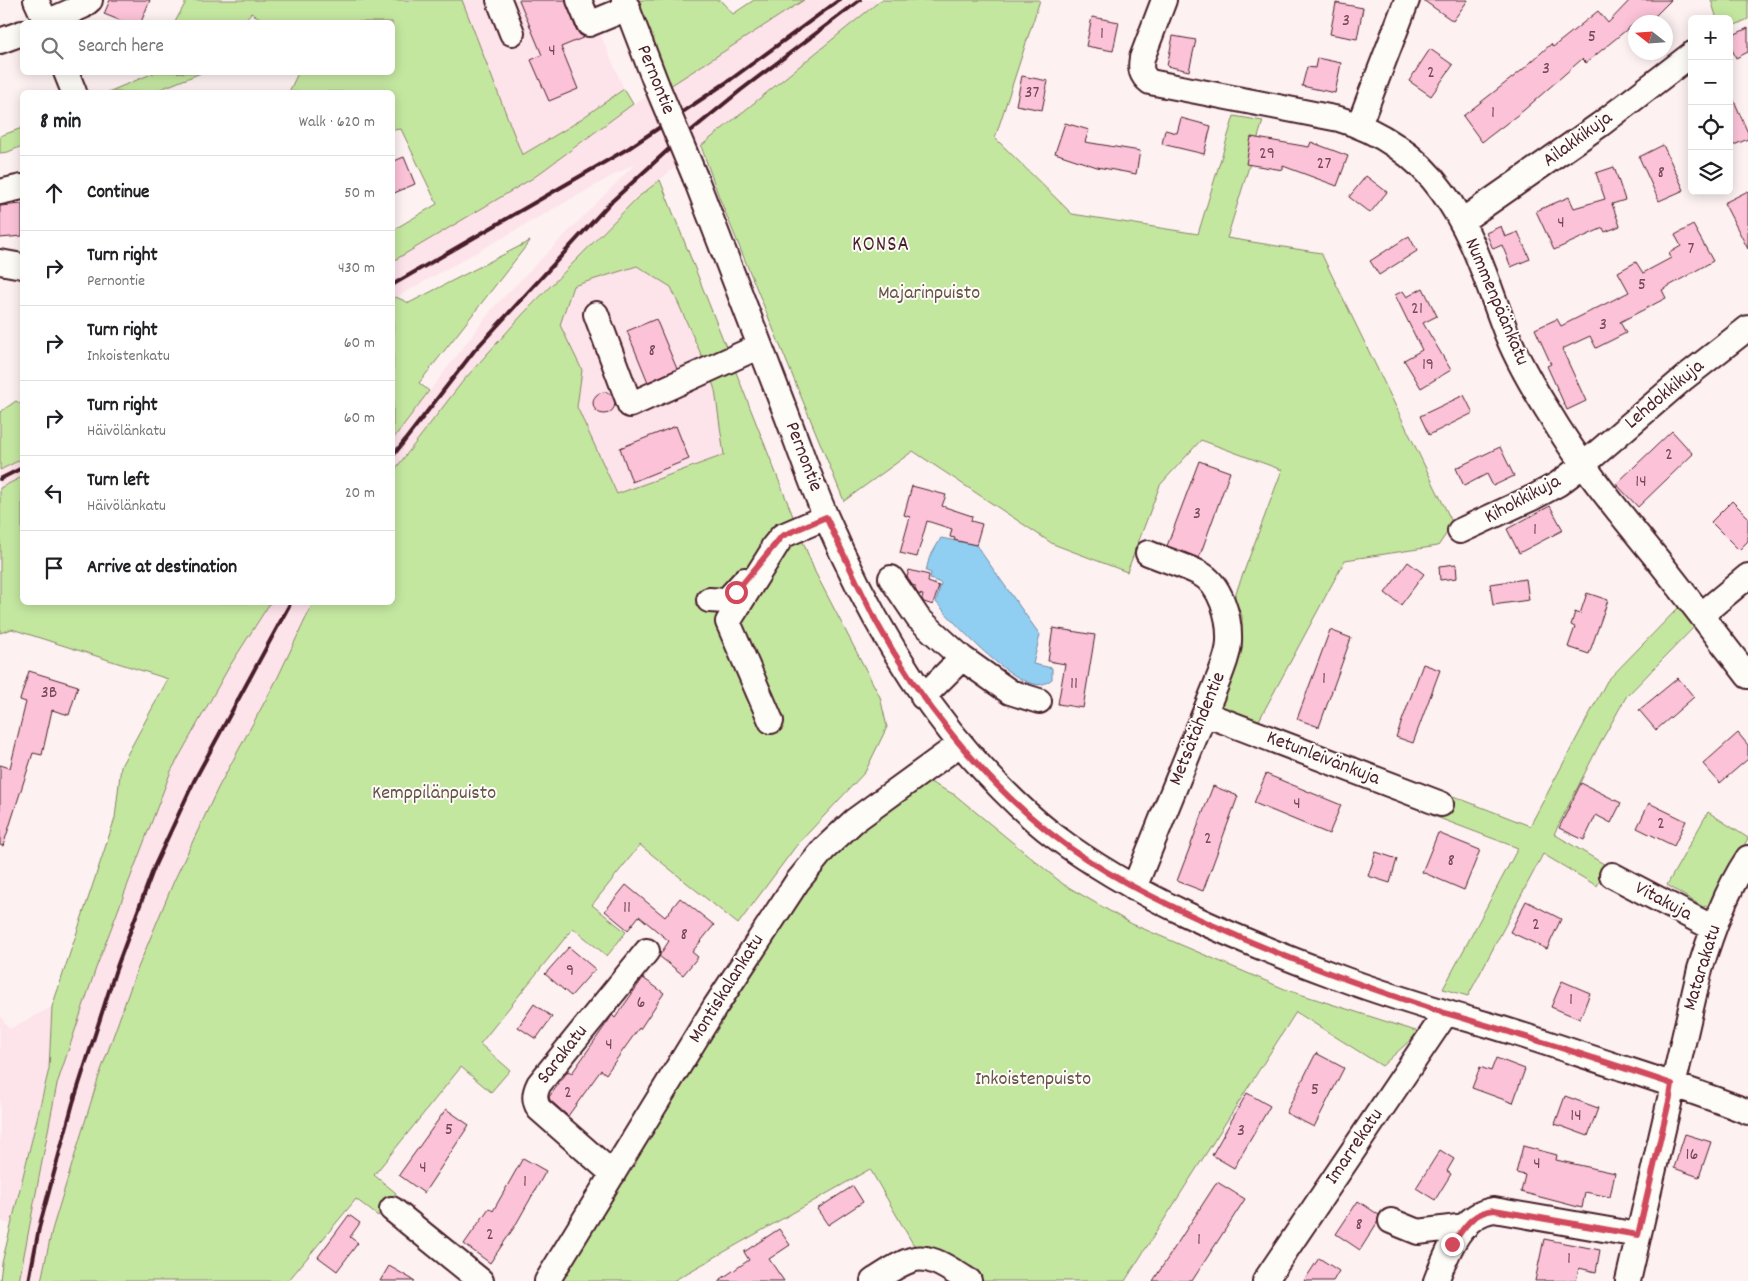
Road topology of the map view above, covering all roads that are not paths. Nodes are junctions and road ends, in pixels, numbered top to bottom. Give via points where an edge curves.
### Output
1 (36, 0) edge
2 (90, 0) edge
3 (499, 0) edge
4 (579, 0) edge
5 (1164, 0) edge
6 (1407, 0) edge
7 (626, 4) edge
8 (45, 20) edge
9 (51, 20) edge
10 (512, 33) dead end
11 (20, 34) edge
12 (0, 41) edge
13 (1688, 57) edge
14 (67, 75) edge
15 (73, 90) edge
16 (1359, 125) junction
17 (20, 187) edge
18 (0, 192) edge
19 (1462, 222) junction
20 (0, 262) edge
21 (20, 266) edge
22 (596, 314) dead end
23 (1748, 328) edge
24 (760, 346) junction
25 (1583, 465) junction
26 (826, 517) junction
27 (1460, 531) dead end
28 (782, 536) junction
29 (1148, 553) dead end
30 (1748, 576) edge
31 (891, 578) dead end
32 (709, 600) dead end
33 (1701, 615) junction
34 (962, 658) junction
35 (1748, 676) edge
36 (923, 696) junction
37 (1038, 700) dead end
38 (1205, 714) junction
39 (771, 721) dead end
40 (960, 744) junction
41 (1441, 804) dead end
42 (1748, 858) edge
43 (1612, 875) dead end
44 (1134, 888) junction
45 (1713, 928) junction
46 (647, 951) dead end
47 (1446, 1013) junction
48 (1672, 1084) junction
49 (1748, 1112) edge
50 (613, 1174) junction
51 (392, 1209) dead end
52 (1391, 1221) dead end
53 (1466, 1226) junction
54 (1638, 1235) junction
55 (482, 1281) edge
56 (547, 1281) edge
57 (873, 1281) edge
58 (969, 1281) edge
59 (1265, 1281) edge
60 (1436, 1281) edge
61 (1628, 1281) edge

1 - 8 street
2 - 9 street
3 - 10 street
4 - 7 street via 589,24
5 - 16 street, Nummenpäänkatu via 1142,58 1143,76 1150,82
6 - 16 street
7 - 24 street, Pernontie, bridge
11 - 12 street
13 - 19 street, Ailakkikuja via 1601,124
14 - 15 street
16 - 19 street, Nummenpäänkatu via 1416,161 1442,190
17 - 18 street
19 - 25 street, Nummenpäänkatu via 1523,368
20 - 21 street
22 - 24 street via 630,405
23 - 25 street, Lehdokkikuja
24 - 26 street, Pernontie
25 - 27 street, Kihokkikuja via 1534,497
25 - 33 street, Nummenpäänkatu
26 - 28 street
26 - 36 street, Pernontie via 878,625
28 - 32 street via 726,601
28 - 39 street via 728,622
29 - 38 street, Metsätähdentie via 1200,573 1211,582 1222,602 1229,641
30 - 33 street
31 - 34 street via 918,618
33 - 35 street, Nummenpäänkatu
34 - 36 street
34 - 37 street via 1010,692
36 - 40 street, Pernontie
38 - 41 street, Ketunleivänkuja
38 - 44 street, Metsätähdentie
40 - 44 street, Pernontie via 1016,803 1050,833
40 - 50 street, Montiskalankatu via 854,821 824,849 797,882 714,1008
42 - 45 street, Matarakatu
43 - 45 street, Vitakuja
44 - 47 street, Pernontie via 1226,932 1332,975
45 - 48 street, Matarakatu
46 - 50 street, Sarakatu via 535,1093 539,1109
47 - 48 street, Pernontie
47 - 59 street, Imarrekatu
48 - 49 street, Pernontie
48 - 54 street, Matarakatu
50 - 56 street, Montiskalankatu
51 - 55 street
52 - 53 street via 1418,1232
53 - 54 street via 1474,1216 1494,1210
53 - 60 street via 1452,1244
54 - 61 street, Matarakatu
57 - 58 street via 912,1259 924,1258

